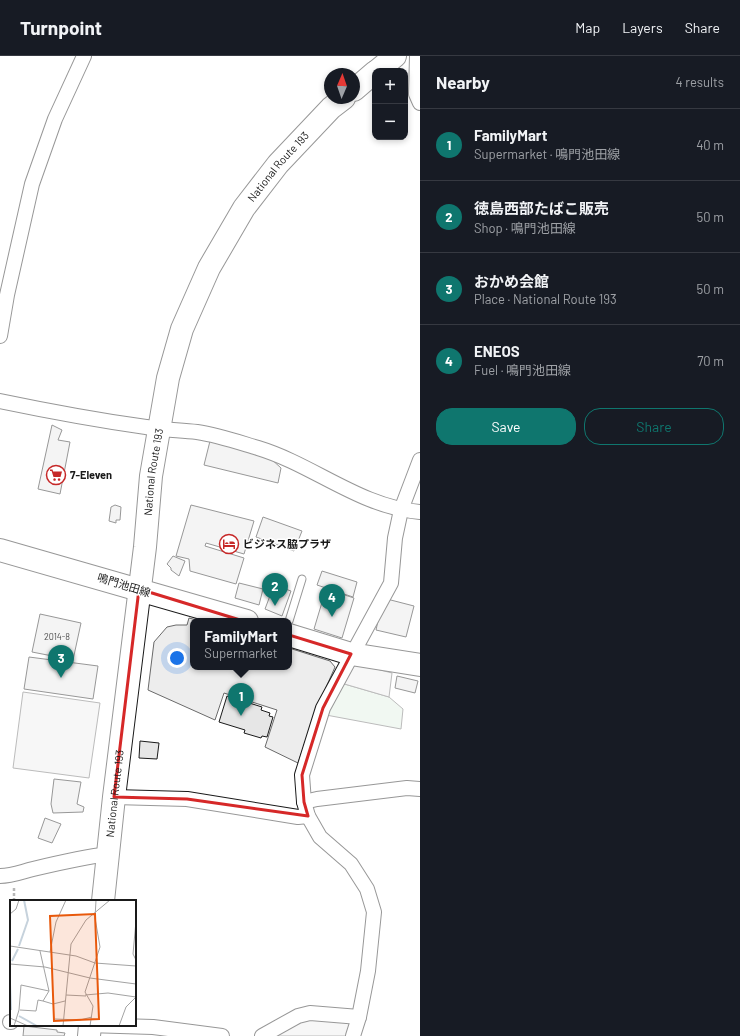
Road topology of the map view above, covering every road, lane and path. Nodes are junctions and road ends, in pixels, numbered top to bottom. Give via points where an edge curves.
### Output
1 (84, 56) edge
2 (395, 56) edge
3 (418, 56) edge
4 (381, 68) edge
5 (372, 75) edge
6 (360, 85) edge
7 (420, 103) edge
8 (337, 104) edge
9 (0, 336) edge
10 (0, 401) edge
11 (158, 429) junction
12 (420, 460) edge
13 (401, 510) junction
14 (420, 512) edge
15 (0, 550) edge
16 (302, 579) dead end
17 (139, 589) junction
18 (236, 618) edge
19 (290, 618) edge
20 (292, 636) edge
21 (351, 654) junction
22 (420, 665) edge
23 (420, 789) edge
24 (114, 797) junction
25 (304, 802) junction
26 (308, 816) junction
27 (109, 854) junction
28 (0, 876) edge
29 (104, 900) edge
30 (359, 1017) junction
31 (121, 1026) edge
32 (222, 1036) edge
33 (262, 1036) edge
34 (353, 1036) edge

1 - 9 street via 55,119 32,184
2 - 4 main road
3 - 7 street via 416,94
5 - 6 main road
8 - 11 main road, National Route 193 via 278,164 244,208 209,268 182,329 168,378
10 - 11 street
11 - 13 street via 198,432 281,455 353,493
11 - 17 main road, National Route 193
12 - 13 street
13 - 14 street
13 - 21 street via 395,538 391,583
15 - 17 main road, 鳴門池田線
16 - 19 lane
17 - 18 main road, 鳴門池田線
17 - 24 main road, National Route 193
20 - 21 main road
21 - 22 main road
21 - 25 street via 323,708 302,776
23 - 25 street via 407,788
24 - 26 street via 187,799 298,817
24 - 27 main road, National Route 193
25 - 26 street
26 - 30 street via 320,837 351,864 367,889 374,912 368,971
27 - 28 street via 31,869 13,876
27 - 29 main road, National Route 193
30 - 33 street via 310,1013 298,1016
30 - 34 street
31 - 32 street via 153,1027

